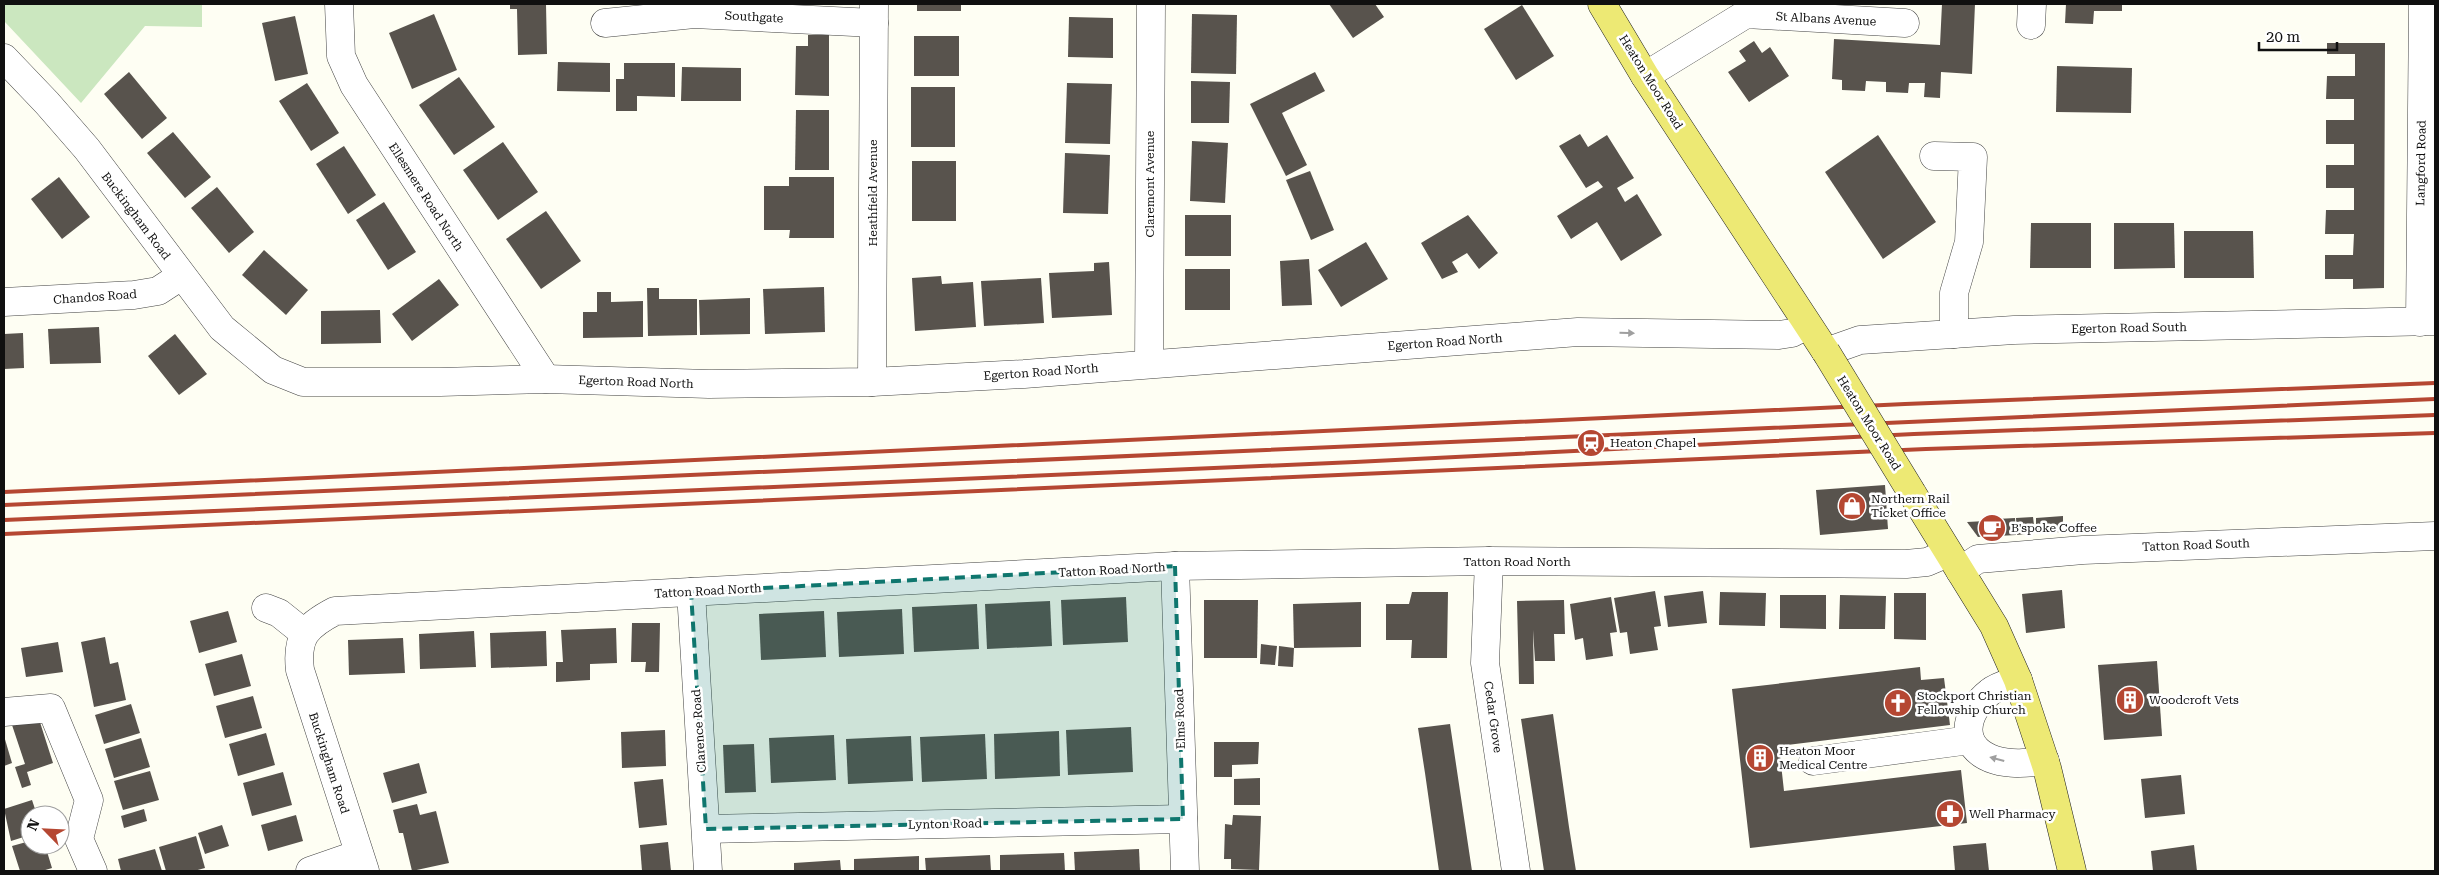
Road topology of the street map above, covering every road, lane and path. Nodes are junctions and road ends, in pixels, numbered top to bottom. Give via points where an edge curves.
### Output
1 (339, 4) edge
2 (1151, 4) edge
3 (1602, 4) edge
4 (2423, 4) edge
5 (874, 13) edge
6 (605, 23) dead end
7 (1904, 23) dead end
8 (4, 58) edge
9 (1646, 76) junction
10 (1934, 156) dead end
11 (181, 276) junction
12 (4, 302) edge
13 (2428, 322) edge
14 (1808, 325) junction
15 (1954, 334) junction
16 (1826, 352) junction
17 (1150, 364) junction
18 (273, 370) joint
19 (546, 379) junction
20 (872, 382) junction
21 (2435, 536) edge
22 (1489, 561) junction
23 (1954, 562) junction
24 (1175, 566) junction
25 (691, 592) junction
26 (266, 608) dead end
27 (301, 643) junction
28 (2018, 680) junction
29 (4, 712) edge
30 (1970, 740) junction
31 (1813, 761) dead end
32 (2045, 761) junction
33 (1183, 819) junction
34 (706, 829) junction
35 (362, 863) edge
36 (93, 871) edge
37 (310, 871) edge
38 (708, 871) edge
39 (1185, 871) edge
40 (1516, 871) edge
41 (2072, 871) edge

1 - 19 street, Ellesmere Road North via 341,56 350,78
2 - 17 street, Claremont Avenue
3 - 9 main road, Heaton Moor Road
4 - 13 street, Langford Road
5 - 6 street, Southgate via 694,14
5 - 20 street, Heathfield Avenue
7 - 9 street, St Albans Avenue via 1746,14
8 - 11 street, Buckingham Road via 87,149
9 - 14 main road, Heaton Moor Road
10 - 15 street via 1973,157 1969,242 1954,293
11 - 12 street, Chandos Road via 158,291
11 - 18 street, Buckingham Road via 222,328
13 - 15 street, Egerton Road South
14 - 16 main road, Heaton Moor Road
17 -> 14 street, Egerton Road North via 1578,332 1779,335
15 - 16 street, Egerton Road South via 1860,340
16 - 23 main road, Heaton Moor Road, bridge
17 - 20 street, Egerton Road North
18 - 19 street, Egerton Road North via 303,382
19 - 20 street, Egerton Road North via 708,384
21 - 23 street, Tatton Road South via 2083,550
22 - 23 street, Tatton Road North
22 - 24 street, Tatton Road North
22 - 40 street, Cedar Grove via 1485,663
23 - 28 main road, Heaton Moor Road via 1994,626
24 - 25 street, Tatton Road North
24 - 33 street, Elms Road
25 - 27 street, Tatton Road North via 335,611 319,620
25 - 34 street, Clarence Road
26 - 27 street via 279,614
27 - 35 street, Buckingham Road via 300,670 307,698
28 - 30 street via 1991,691 1973,709 1968,725
28 - 32 main road, Heaton Moor Road
29 - 36 street via 51,708 89,800 79,839
30 - 31 street
32 -> 30 street via 2028,764 1995,760 1978,752
32 - 41 main road, Heaton Moor Road
33 - 34 street, Lynton Road
33 - 39 street, Elms Road
34 - 38 street, Clarence Road
35 - 37 street

